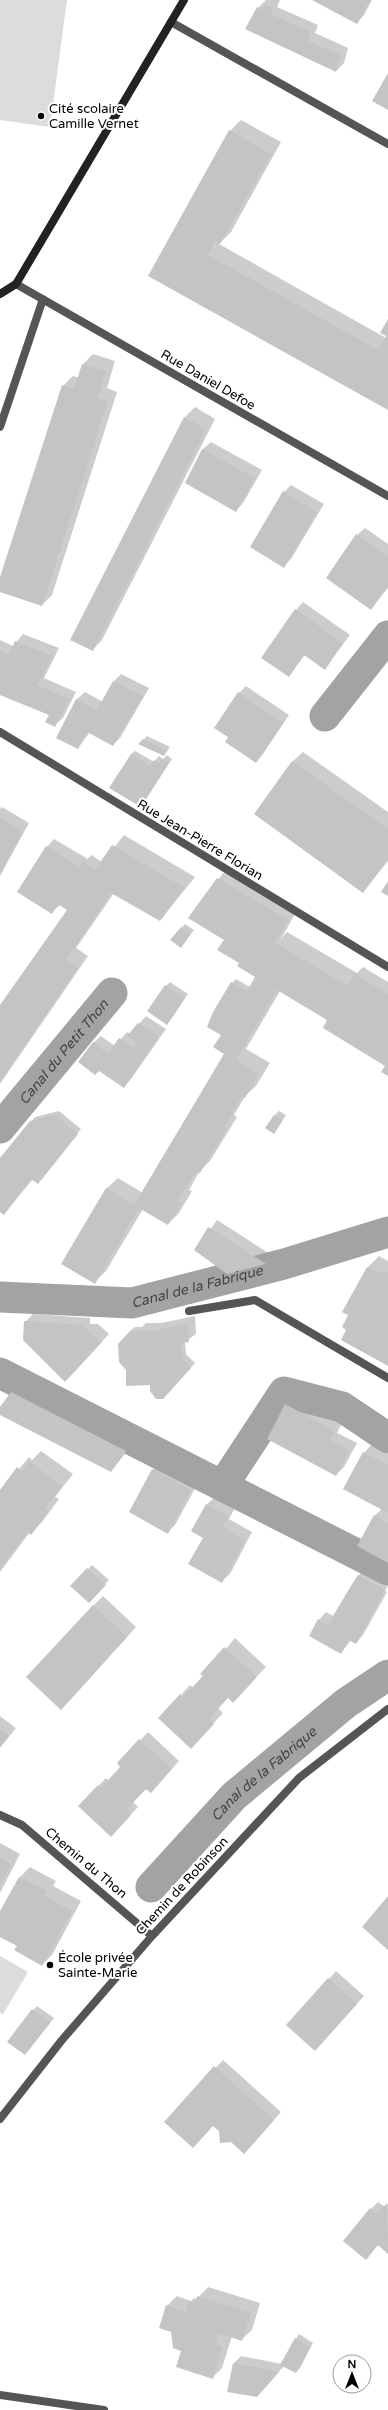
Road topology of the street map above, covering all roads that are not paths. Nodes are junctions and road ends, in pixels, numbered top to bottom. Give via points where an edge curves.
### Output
1 (184, 0) edge
2 (171, 22) junction
3 (388, 144) edge
4 (16, 284) junction
5 (0, 294) edge
6 (43, 299) junction
7 (0, 427) edge
8 (388, 496) edge
9 (0, 732) edge
10 (388, 967) edge
11 (189, 1311) dead end
12 (388, 1378) edge
13 (388, 1709) edge
14 (0, 1814) edge
15 (152, 1936) junction
16 (0, 2119) edge
17 (0, 2395) edge
18 (104, 2410) edge

1 - 2 street
2 - 3 street
2 - 4 street
4 - 5 street
4 - 6 street, Rue Daniel Defoe
6 - 7 street
6 - 8 street, Rue Daniel Defoe
9 - 10 street, Rue Jean-Pierre Florian
11 - 12 street via 255,1300
13 - 15 street, Chemin de Robinson via 300,1778
14 - 15 street, Chemin du Thon via 22,1825
15 - 16 street, Chemin de Robinson via 62,2040
17 - 18 street

